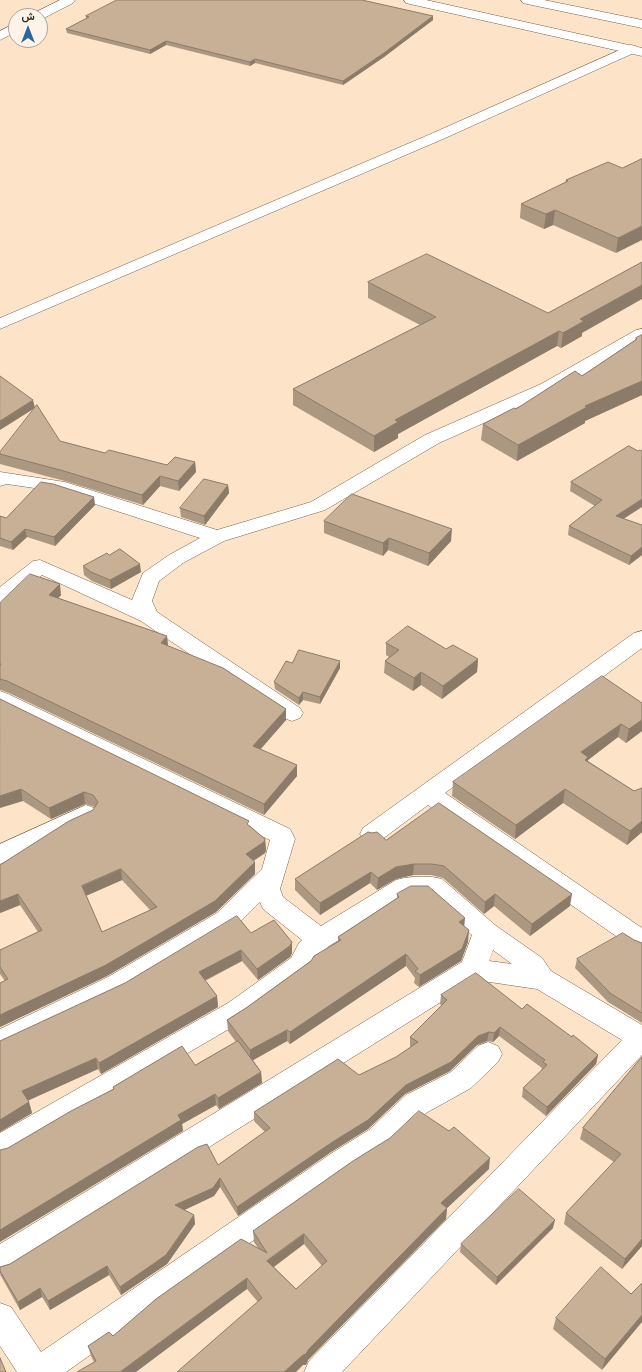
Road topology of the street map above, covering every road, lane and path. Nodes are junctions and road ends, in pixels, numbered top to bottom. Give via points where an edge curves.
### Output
1 (68, 0) edge
2 (410, 0) edge
3 (527, 0) edge
4 (48, 11) edge
5 (642, 24) edge
6 (642, 40) edge
7 (631, 50) edge
8 (0, 324) edge
9 (642, 334) edge
10 (1, 478) edge
11 (217, 537) junction
12 (0, 598) edge
13 (148, 616) junction
14 (642, 638) edge
15 (0, 699) edge
16 (292, 713) dead end
17 (428, 793) junction
18 (86, 814) edge
19 (372, 834) edge
20 (0, 855) edge
21 (271, 875) junction
22 (486, 932) junction
23 (320, 939) junction
24 (642, 941) edge
25 (473, 969) junction
26 (542, 979) junction
27 (0, 1042) edge
28 (488, 1054) dead end
29 (0, 1148) edge
30 (0, 1261) edge
31 (0, 1318) edge
32 (35, 1372) edge
33 (39, 1372) edge
34 (320, 1372) edge

1 - 4 street
2 - 7 street
3 - 5 street
6 - 7 street
7 - 8 street via 438,136
9 - 11 street via 547,388 432,439 318,506
10 - 11 street via 58,486
11 - 13 street via 176,559 150,578 142,601
12 - 13 street via 40,566
13 - 16 street
14 - 17 street
15 - 21 street via 281,835
17 - 19 street
17 - 24 street
18 - 20 street
21 - 23 street via 268,889 272,902
21 - 27 street via 226,920 117,985
22 - 23 street via 433,886 405,887
22 - 25 street
22 - 26 street via 532,965
23 - 29 street via 308,950 301,964 237,1011
25 - 26 street
25 - 30 street
26 - 34 street via 642,1038
28 - 33 street via 461,1080 416,1104 380,1139 335,1166
31 - 32 street

